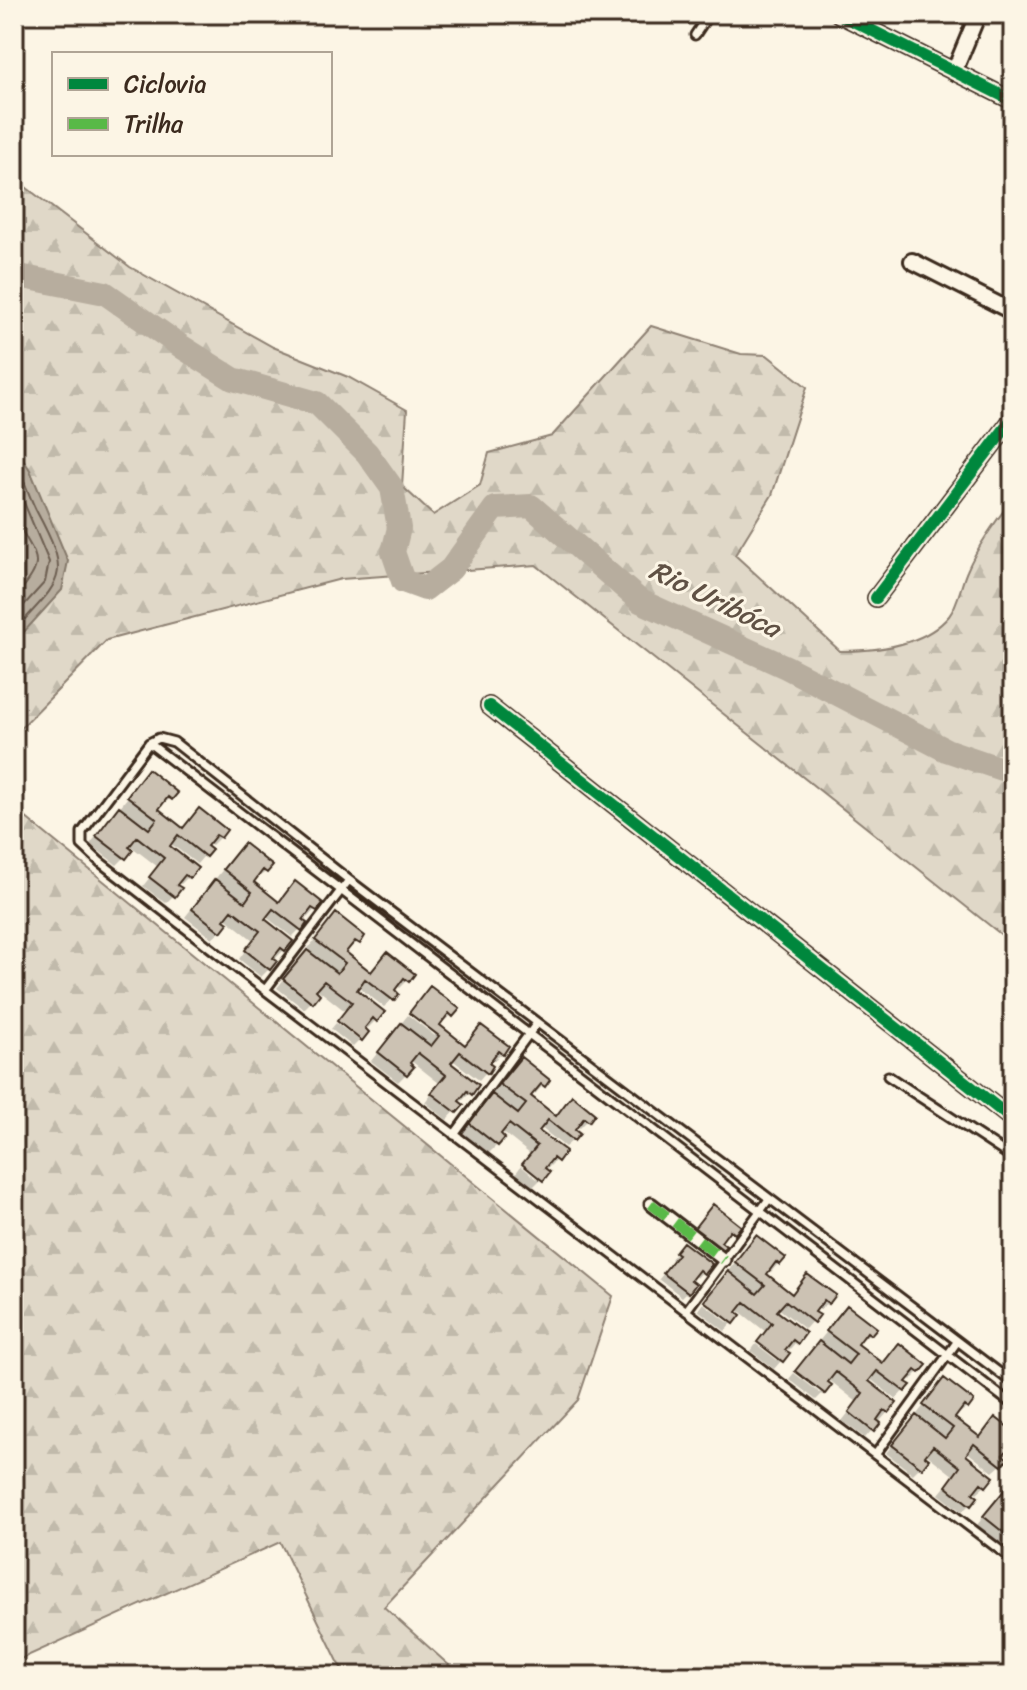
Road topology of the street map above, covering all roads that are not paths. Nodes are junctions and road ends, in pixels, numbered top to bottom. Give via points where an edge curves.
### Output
1 (709, 14) edge
2 (839, 14) edge
3 (978, 14) edge
4 (695, 35) dead end
5 (954, 72) junction
6 (1013, 101) edge
7 (912, 261) dead end
8 (1013, 312) edge
9 (1013, 418) edge
10 (876, 598) dead end
11 (489, 706) dead end
12 (149, 743) junction
13 (349, 880) junction
14 (340, 891) junction
15 (265, 990) junction
16 (537, 1023) junction
17 (528, 1035) junction
18 (888, 1076) dead end
19 (1013, 1120) edge
20 (454, 1135) junction
21 (1013, 1158) edge
22 (769, 1199) junction
23 (651, 1204) dead end
24 (760, 1212) junction
25 (724, 1260) junction
26 (686, 1311) junction
27 (957, 1342) junction
28 (949, 1356) junction
29 (1013, 1383) edge
30 (1013, 1405) edge
31 (875, 1455) junction
32 (1013, 1560) edge

1 - 4 lane
2 - 5 street
3 - 5 street
5 - 6 street
7 - 8 street
9 - 10 street
11 - 19 street
12 - 13 lane via 159,738 174,742
12 - 14 lane
12 - 15 lane via 82,832 82,845
13 - 14 lane
13 - 16 lane
14 - 15 lane
14 - 17 lane
15 - 20 lane
16 - 17 lane
16 - 22 lane
17 - 20 lane
17 - 24 lane
18 - 21 lane
20 - 26 lane
22 - 24 lane
22 - 27 lane
23 - 25 street
24 - 25 lane
24 - 28 lane
25 - 26 lane
26 - 31 lane
27 - 28 lane
27 - 29 lane
28 - 30 lane
28 - 31 lane
31 - 32 lane

